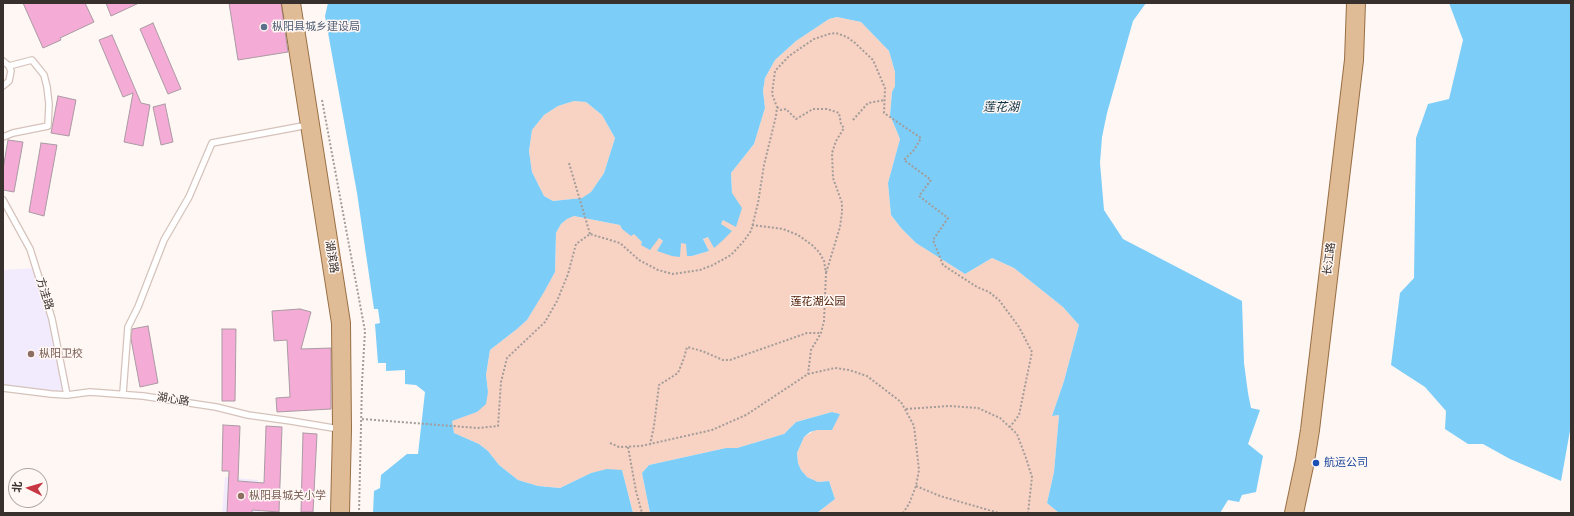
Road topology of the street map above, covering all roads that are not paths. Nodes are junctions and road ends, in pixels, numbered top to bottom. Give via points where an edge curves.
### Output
1 (291, 3) edge
2 (1356, 3) edge
3 (3, 61) edge
4 (9, 66) junction
5 (3, 86) edge
6 (310, 124) junction
7 (3, 137) edge
8 (3, 200) edge
9 (3, 388) edge
10 (67, 394) junction
11 (123, 394) junction
12 (342, 430) junction
13 (340, 513) edge
14 (1294, 513) edge

1 - 6 main road, 湖滨路
2 - 14 main road, 长江路 via 1354,60 1310,430
3 - 4 lane
4 - 5 lane via 11,77
4 - 7 lane via 32,60 44,75 49,104 48,126
6 - 11 lane via 212,143 189,197 164,240 128,327
6 - 12 main road, 湖滨路 via 341,323
8 - 10 lane, 方洼路 via 30,249 52,319
9 - 10 lane, 湖心路
10 - 11 lane, 湖心路
11 - 12 lane, 湖心路 via 178,400 248,415
12 - 13 main road, 湖滨路

